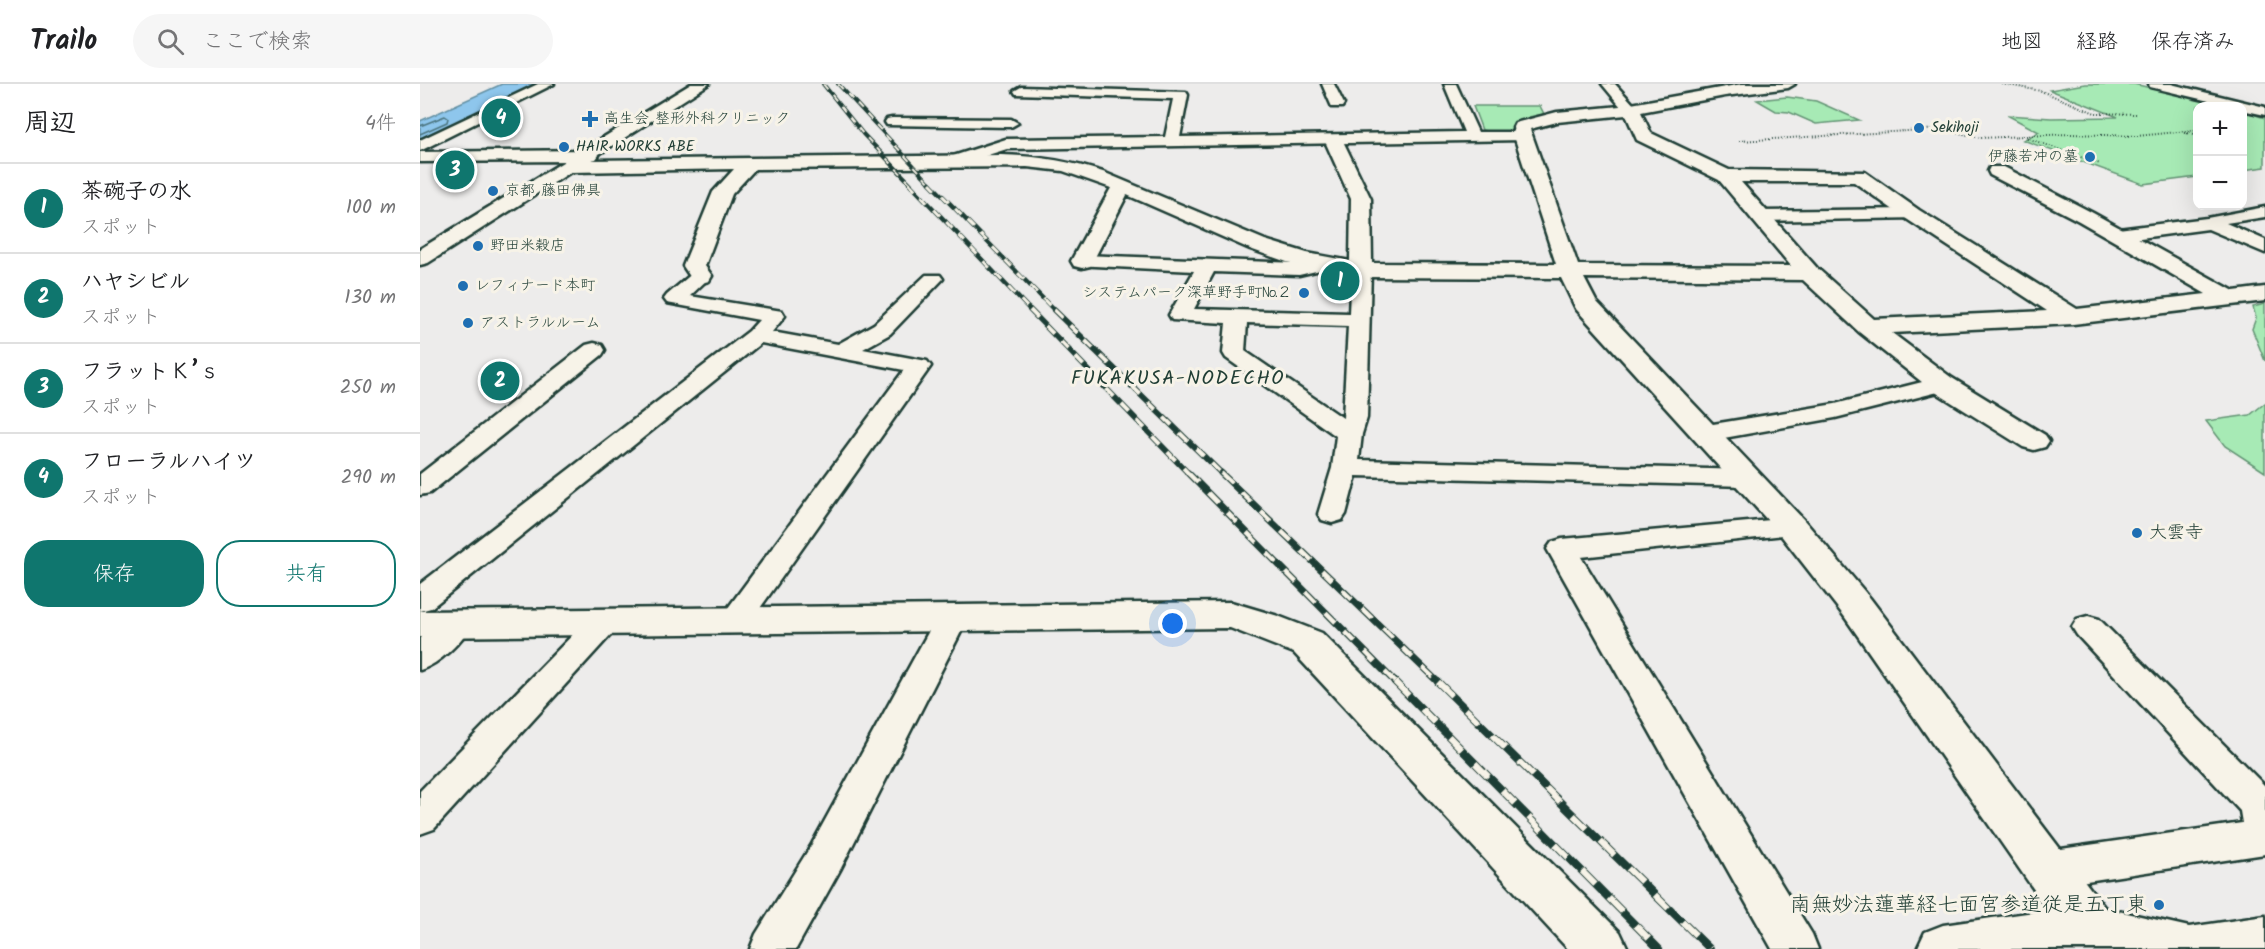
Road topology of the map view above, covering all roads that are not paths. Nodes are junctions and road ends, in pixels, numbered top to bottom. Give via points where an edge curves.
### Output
1 (548, 84) edge
2 (702, 84) edge
3 (1328, 84) edge
4 (1450, 84) edge
5 (1608, 84) edge
6 (1788, 84) edge
7 (2155, 84) edge
8 (1024, 88) edge
9 (1337, 104) dead end
10 (2265, 111) edge
11 (892, 122) dead end
12 (1011, 123) junction
13 (1632, 127) junction
14 (1473, 136) junction
15 (1534, 136) junction
16 (1333, 139) junction
17 (1171, 142) junction
18 (1006, 144) junction
19 (420, 146) edge
20 (590, 155) junction
21 (420, 157) edge
22 (953, 161) junction
23 (749, 164) junction
24 (572, 166) junction
25 (1997, 171) dead end
26 (1726, 176) junction
27 (1121, 187) junction
28 (2265, 212) edge
29 (1912, 214) junction
30 (1759, 216) junction
31 (2210, 223) junction
32 (2118, 235) junction
33 (2265, 247) edge
34 (420, 258) edge
35 (1082, 261) joint
36 (1322, 264) junction
37 (1208, 266) junction
38 (1361, 270) junction
39 (1569, 271) junction
40 (1809, 273) junction
41 (701, 276) joint
42 (933, 279) dead end
43 (2265, 294) edge
44 (2230, 298) junction
45 (1237, 317) junction
46 (2073, 317) junction
47 (1360, 320) junction
48 (1868, 327) junction
49 (757, 336) junction
50 (594, 350) dead end
51 (841, 352) junction
52 (1942, 384) junction
53 (1707, 433) junction
54 (1349, 434) junction
55 (2034, 441) dead end
56 (1344, 468) junction
57 (1747, 478) junction
58 (420, 487) edge
59 (1332, 514) dead end
60 (1792, 527) junction
61 (420, 600) edge
62 (952, 618) junction
63 (735, 620) junction
64 (606, 621) junction
65 (439, 623) edge
66 (2088, 627) dead end
67 (420, 658) edge
68 (420, 817) edge
69 (2047, 869) junction
70 (2090, 928) junction
71 (2265, 940) edge
72 (772, 949) edge
73 (1602, 949) edge
74 (1796, 949) edge
75 (1943, 949) edge
76 (2184, 949) edge
77 (2195, 949) edge

1 - 19 lane
2 - 20 street
3 - 9 lane
4 - 14 lane
5 - 13 lane
6 - 13 street via 1733,89
7 - 10 lane
8 - 12 lane via 1011,104
8 - 17 lane via 1181,95
11 - 12 lane
12 - 18 lane
13 - 15 street via 1534,121 1521,127
13 - 26 street
14 - 15 lane
14 - 16 lane
15 - 39 street
16 - 17 lane
16 - 38 street via 1361,198
17 - 18 lane
18 - 22 lane
20 - 21 street
20 - 24 street
22 - 23 street
22 - 27 street via 1042,162 1069,167
23 - 24 street
23 - 41 street via 723,192 694,266
24 - 34 street
25 - 32 street
26 - 29 street via 1858,176
26 - 30 street
27 - 35 street
27 - 36 street via 1284,253
28 - 31 lane
29 - 30 lane
29 - 46 street
30 - 40 street
31 - 32 lane
31 - 33 lane
32 - 44 street
35 - 37 lane
36 - 37 lane via 1299,269
36 - 38 street
37 - 45 lane via 1180,315
38 - 39 street
38 - 47 lane
39 - 40 street
39 - 53 street via 1585,304
40 - 48 street
41 - 49 lane via 674,299 774,316
42 - 51 lane via 882,329
43 - 44 street
44 - 46 street
45 - 47 lane
45 - 54 lane via 1234,353
46 - 48 street
47 - 54 lane via 1354,418
48 - 52 street
49 - 51 lane
49 - 61 lane
50 - 58 lane
51 - 63 lane via 919,366
52 - 53 lane via 1835,411
52 - 55 street
53 - 57 street
54 - 56 lane
56 - 57 lane
56 - 59 lane
57 - 60 street
60 - 69 street via 1857,607
60 - 74 lane via 1562,549
62 - 63 street
62 - 72 lane
62 - 73 street via 1232,615 1308,643
63 - 64 street
64 - 65 street
64 - 68 lane
65 - 67 lane
66 - 69 lane via 2259,805 2264,837
69 - 70 street
70 - 75 street
70 - 76 street
71 - 77 street

